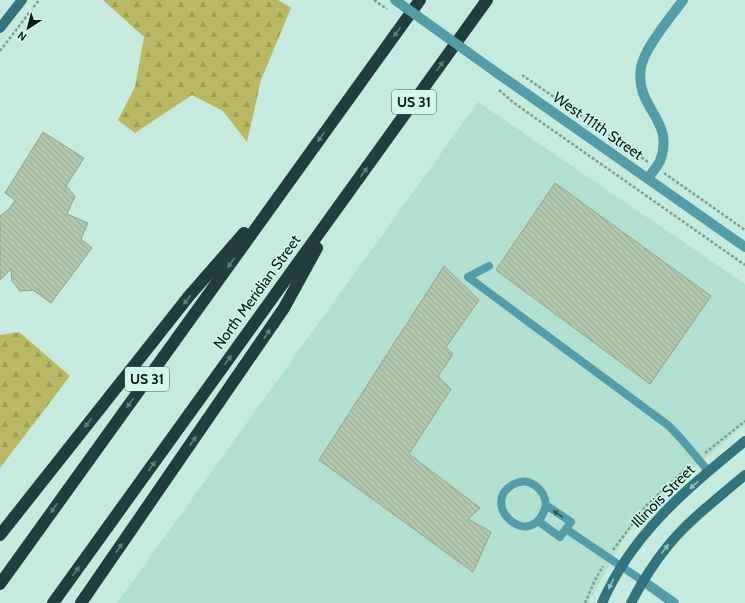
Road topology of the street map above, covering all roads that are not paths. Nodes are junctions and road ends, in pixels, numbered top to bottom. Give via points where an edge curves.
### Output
1 (22, 0) edge
2 (395, 0) edge
3 (420, 0) edge
4 (487, 0) edge
5 (683, 0) edge
6 (0, 28) edge
7 (294, 175) junction
8 (648, 178) junction
9 (341, 203) junction
10 (745, 247) edge
11 (489, 266) dead end
12 (745, 441) edge
13 (709, 472) junction
14 (745, 475) edge
15 (546, 506) junction
16 (538, 521) junction
17 (568, 526) junction
18 (0, 535) edge
19 (621, 565) junction
20 (642, 581) junction
21 (0, 584) edge
22 (53, 603) edge
23 (81, 603) edge
24 (602, 603) edge
25 (630, 603) edge
26 (674, 603) edge

1 - 6 street
2 - 8 street, West 111th Street, bridge
3 -> 7 highway, US 31
9 -> 4 highway, North Meridian Street / US 31
5 - 8 street via 650,46 641,65 643,95 661,126 664,139 659,162
7 -> 18 highway via 189,296
7 -> 21 highway, US 31
8 - 10 street, West 111th Street
22 -> 9 highway, North Meridian Street / US 31
23 -> 9 highway via 284,308
11 - 13 lane via 468,277 663,422
12 - 13 street, Illinois Street
13 -> 19 street, Illinois Street via 658,518
20 -> 14 street via 686,526
15 - 16 lane
15 - 16 lane via 542,491 530,483 517,483 510,486 506,492 503,498 503,512 512,522 525,526
17 -> 15 lane
16 - 17 lane via 560,537
17 - 19 lane
19 - 20 lane
19 -> 24 street, Illinois Street
20 - 25 street
20 - 26 street

